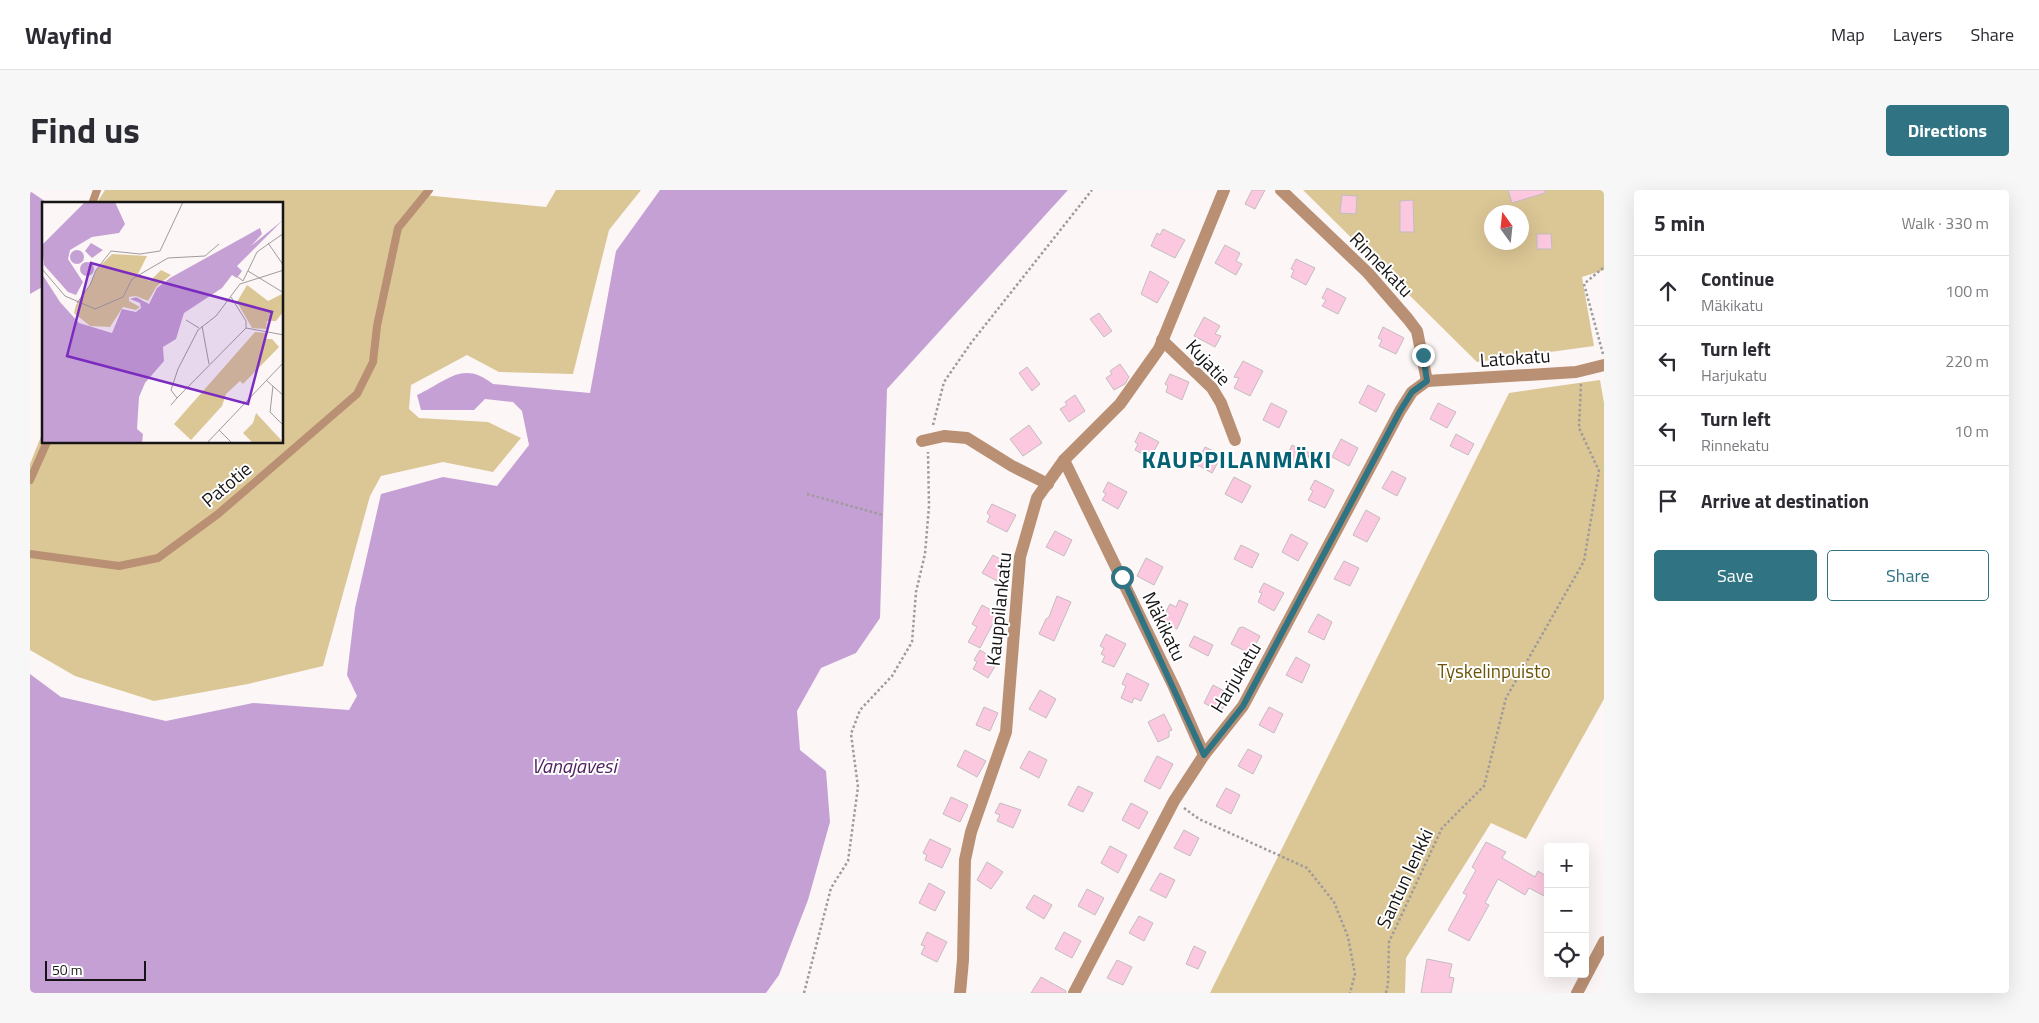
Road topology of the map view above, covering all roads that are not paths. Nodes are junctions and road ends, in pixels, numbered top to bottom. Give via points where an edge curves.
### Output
1 (97, 190) edge
2 (429, 190) edge
3 (1224, 190) edge
4 (1281, 190) edge
5 (93, 202) edge
6 (1162, 340) junction
7 (1604, 365) edge
8 (1427, 381) junction
9 (1235, 440) dead end
10 (922, 441) dead end
11 (45, 444) edge
12 (1064, 460) junction
13 (30, 480) edge
14 (1048, 484) junction
15 (30, 554) edge
16 (1204, 755) junction
17 (1604, 942) edge
18 (960, 993) edge
19 (1074, 993) edge
20 (1577, 993) edge

1 - 5 lane
2 - 15 lane, Patotie via 398,228 373,362 357,394 218,514 158,558 118,566
3 - 6 street, Kauppilankatu
4 - 8 street, Rinnekatu via 1368,274 1408,319 1417,331
6 - 9 street, Kujatie via 1212,388
6 - 12 street, Kauppilankatu via 1120,404
7 - 8 street, Latokatu via 1582,371
8 - 16 street, Harjukatu via 1412,392 1400,411 1243,706
10 - 14 street via 944,436 967,438
11 - 13 lane
12 - 14 street, Kauppilankatu
12 - 16 street, Mäkikatu
14 - 18 street, Kauppilankatu via 1037,498 1020,557 1006,732 965,860
16 - 19 street, Harjukatu via 1174,802
17 - 20 street

